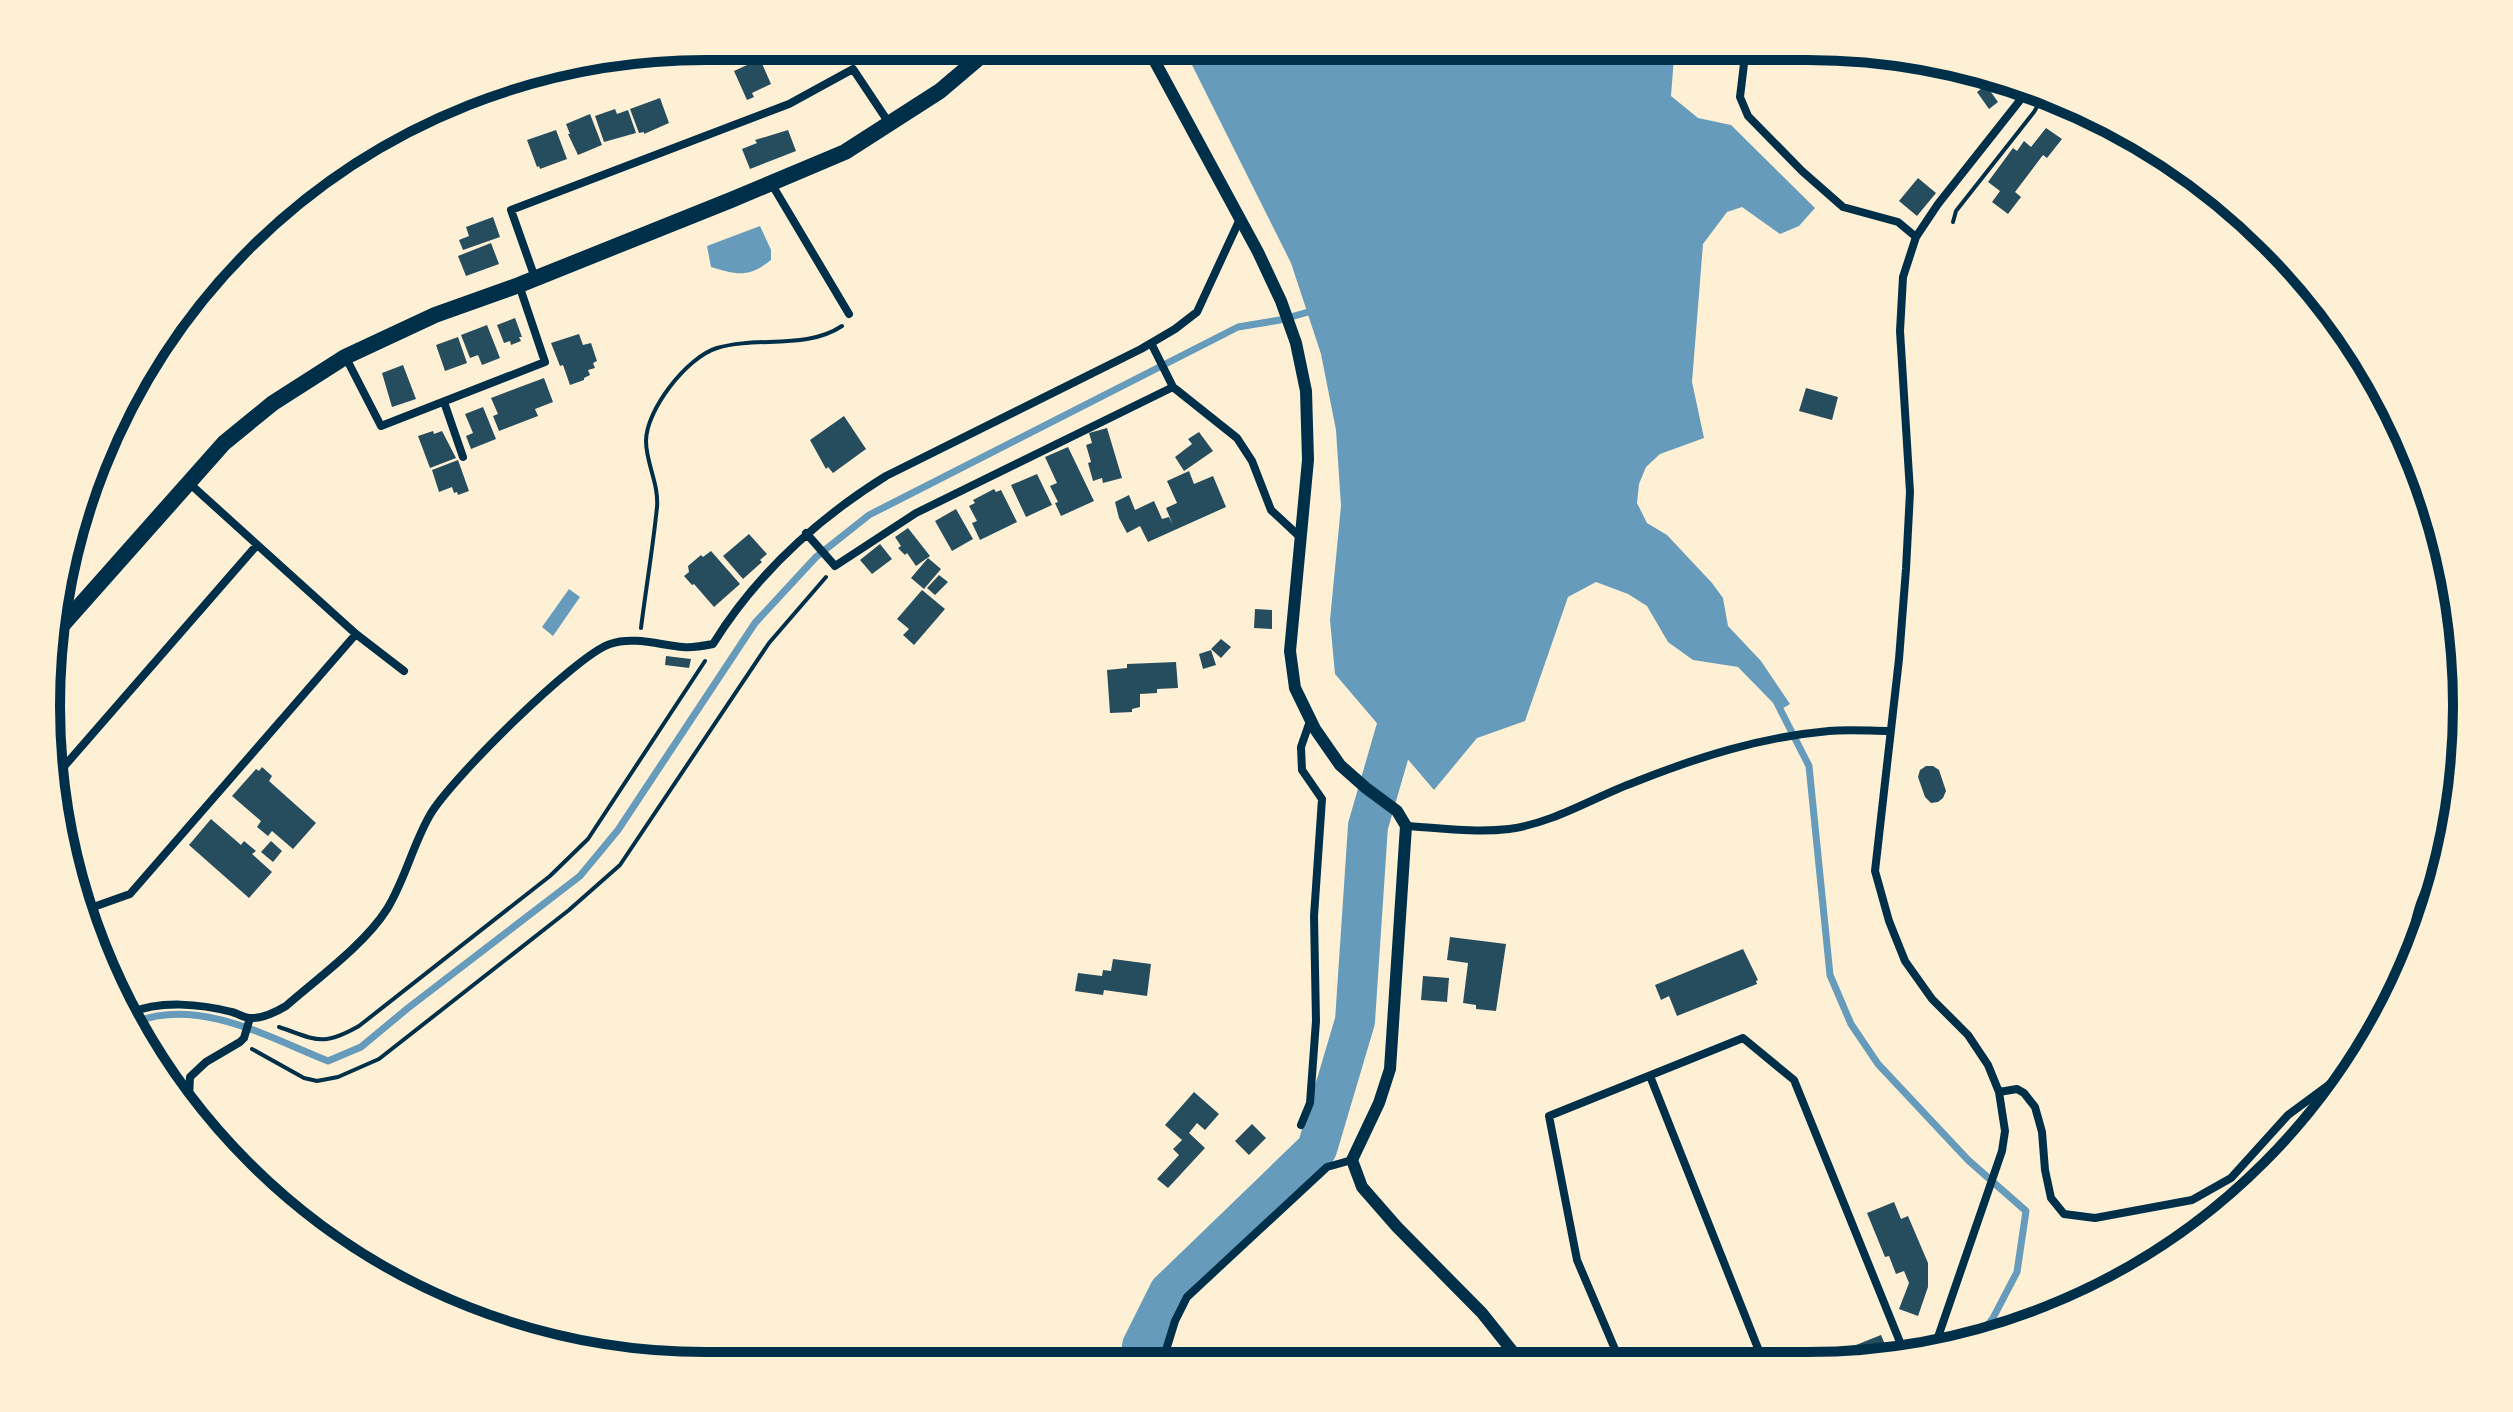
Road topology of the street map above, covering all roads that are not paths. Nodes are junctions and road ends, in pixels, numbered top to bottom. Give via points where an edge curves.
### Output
1 (977, 60) edge
2 (1154, 60) edge
3 (1744, 60) edge
4 (2022, 97) edge
5 (889, 123) junction
6 (771, 183) junction
7 (1240, 219) junction
8 (1916, 237) junction
9 (536, 278) junction
10 (519, 285) junction
11 (849, 314) road end
12 (1151, 343) junction
13 (345, 357) junction
14 (1173, 387) junction
15 (444, 402) junction
16 (463, 457) dead end
17 (188, 483) junction
18 (806, 533) junction
19 (1300, 537) junction
20 (257, 545) junction
21 (66, 621) edge
22 (356, 634) junction
23 (404, 671) dead end
24 (1313, 725) junction
25 (1890, 731) junction
26 (63, 767) edge
27 (1406, 826) junction
28 (92, 907) edge
29 (137, 1010) edge
30 (250, 1018) junction
31 (1650, 1076) junction
32 (2331, 1083) edge
33 (1999, 1092) junction
34 (189, 1094) edge
35 (1301, 1125) dead end
36 (1352, 1160) junction
37 (1937, 1339) edge
38 (1901, 1345) edge
39 (1165, 1352) edge
40 (1513, 1352) edge
41 (1616, 1352) edge
42 (1759, 1352) edge

1 - 5 main road
2 - 7 street
3 - 8 street via 1740,97 1757,126 1843,207 1898,222
4 - 8 street
5 - 6 main road via 845,152
5 - 9 street via 853,69 789,104 511,210
6 - 9 main road
6 - 11 street
7 - 12 street via 1197,312
7 - 19 street via 1296,343 1306,391 1308,460
8 - 25 street via 1903,277 1900,331 1910,492
9 - 10 main road
10 - 13 main road via 435,315
10 - 15 street via 545,362
12 - 14 street
12 - 18 street via 886,476
13 - 15 street via 381,426
13 - 17 main road via 261,413
14 - 18 street via 916,513 832,563
14 - 19 street via 1237,438 1271,510
15 - 16 street
17 - 20 street
17 - 21 main road
18 - 30 street via 734,611 713,644 687,648 629,641 591,654 458,777 430,813 388,908 370,931 286,1006
19 - 24 street via 1290,651 1295,688
20 - 22 street
20 - 26 street
22 - 23 street
22 - 28 street via 130,894
24 - 27 street via 1340,765 1397,811
24 - 35 street via 1301,747 1302,770 1322,799 1314,916 1316,1021 1310,1103
25 - 27 street via 1832,731 1761,741 1696,758 1511,829
25 - 33 street via 1875,871 1886,908 1905,961 1932,999 1968,1035
27 - 36 street via 1390,1069
29 - 30 street via 181,1004
30 - 34 street via 242,1040 190,1077
31 - 38 street via 1743,1038 1794,1080
31 - 41 street via 1549,1116 1577,1260
31 - 42 street
32 - 33 street via 2288,1115 2231,1178 2192,1200 2095,1218 2064,1214 2051,1198 2035,1107 2017,1089
33 - 37 street via 2005,1131 2002,1151
36 - 39 street via 1327,1167 1187,1297
36 - 40 street via 1362,1187

